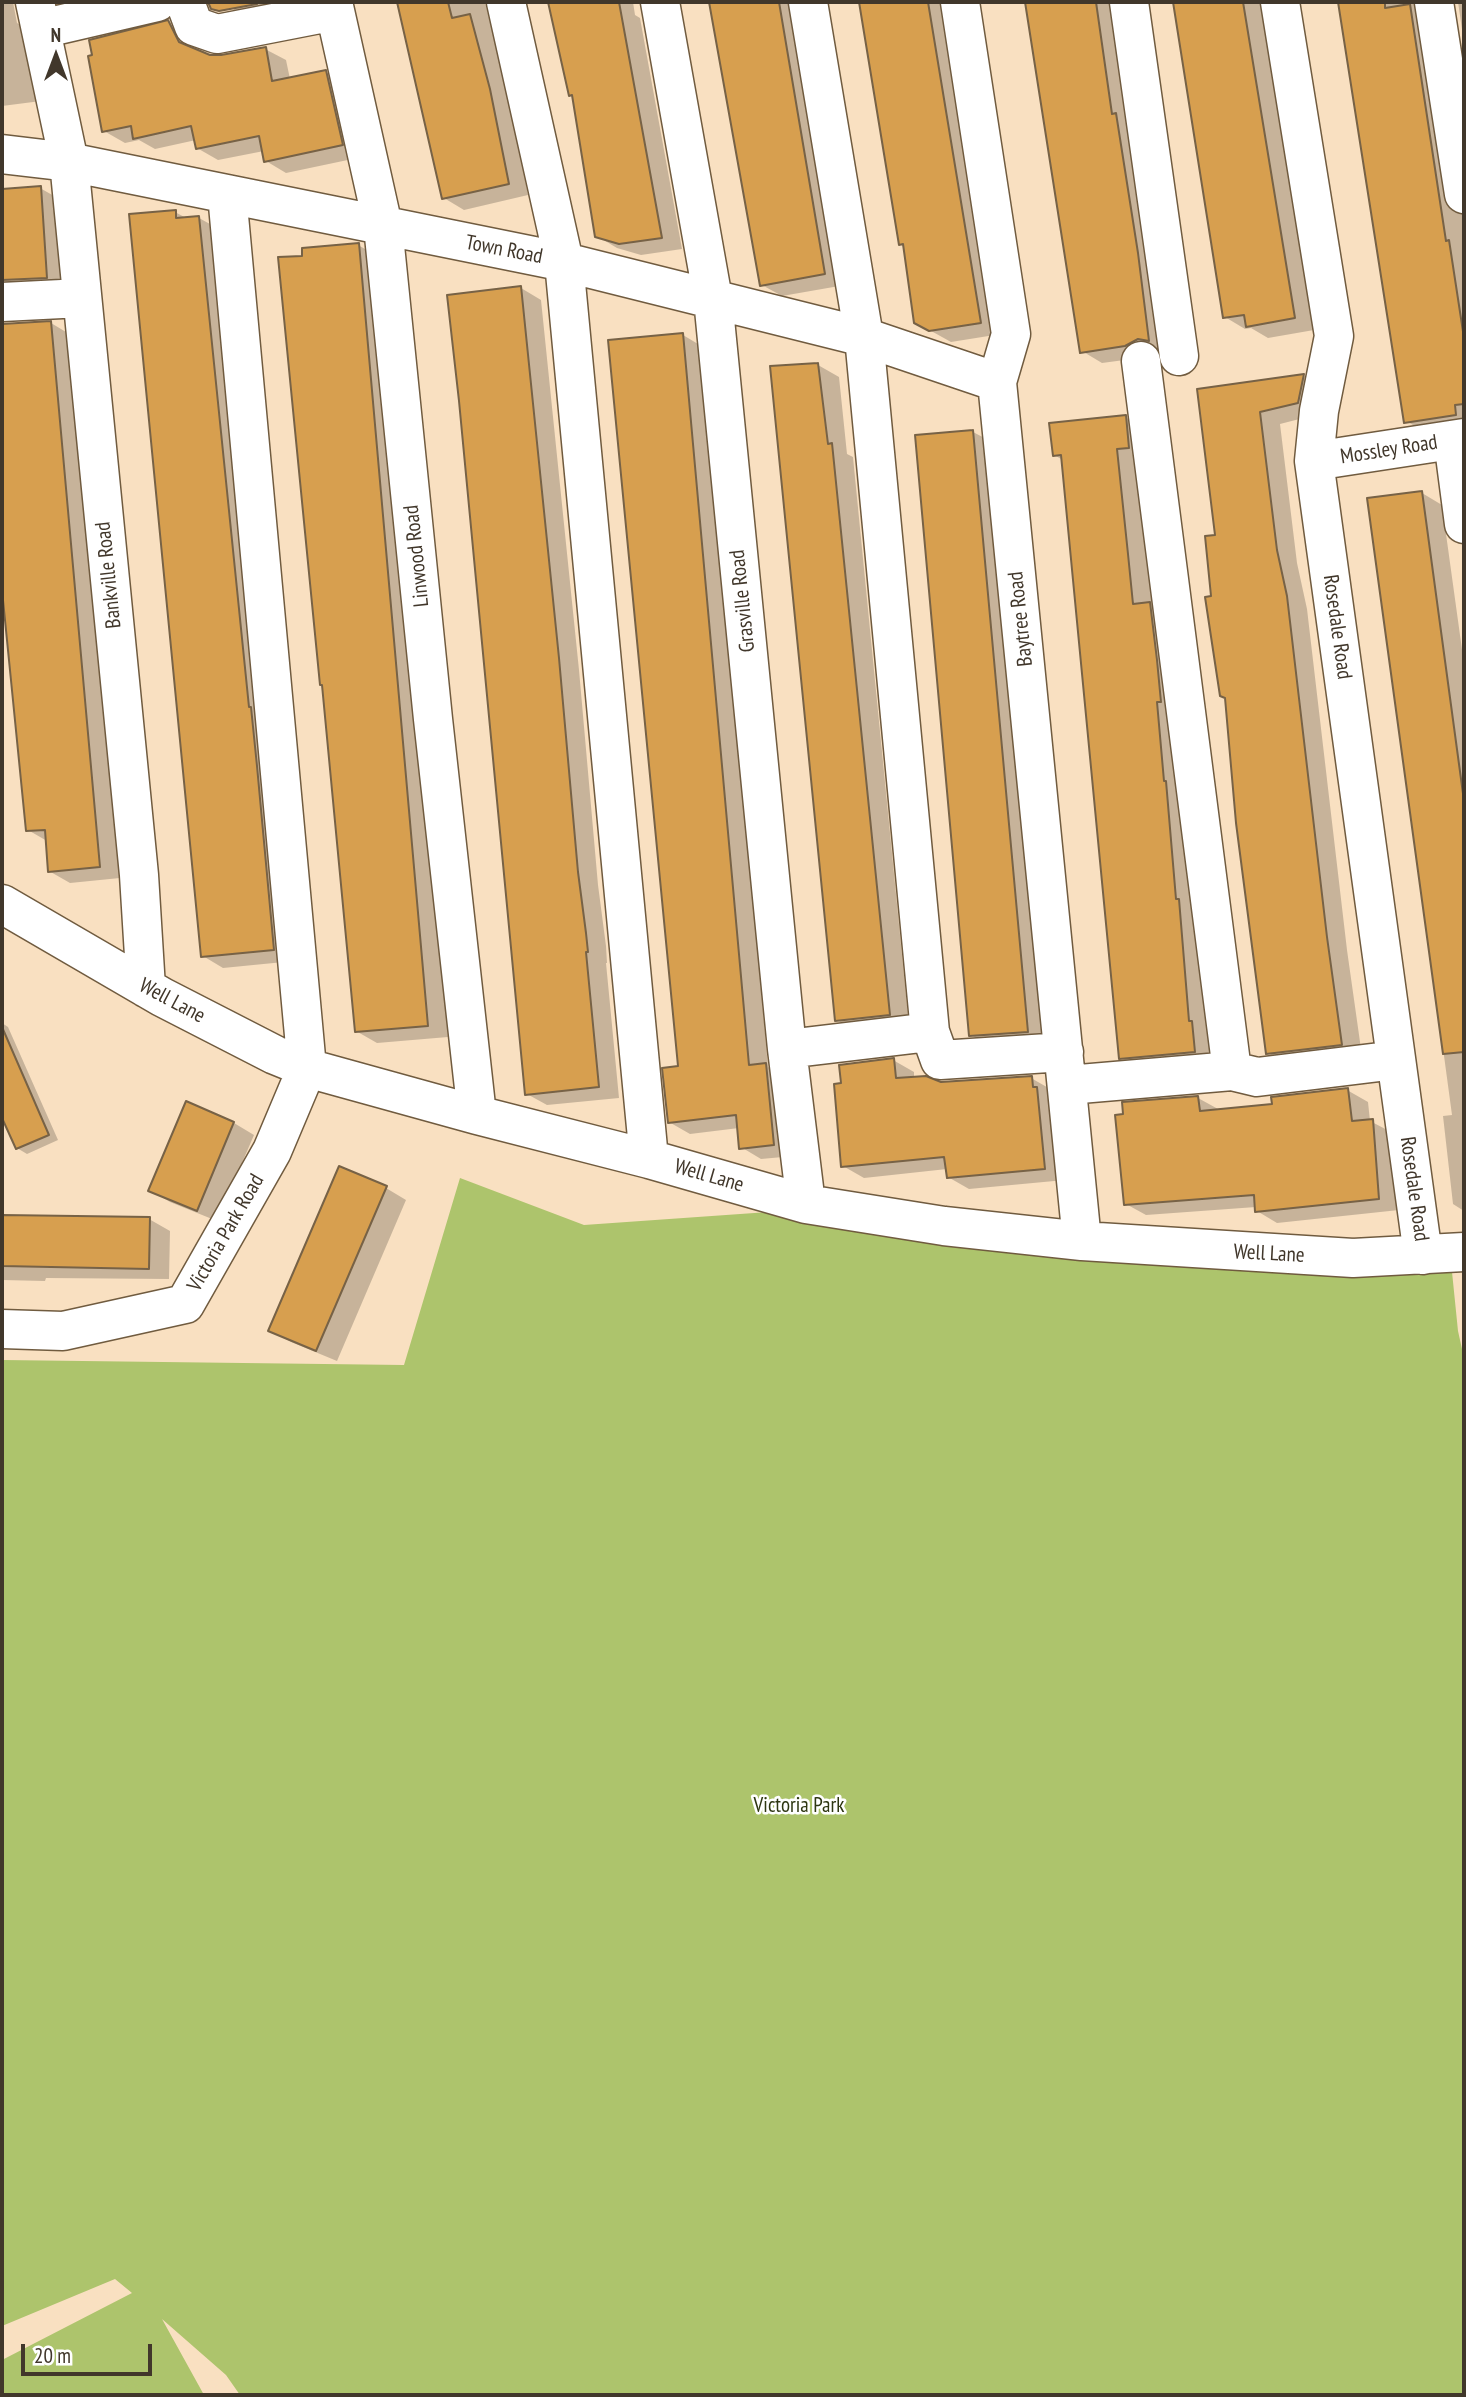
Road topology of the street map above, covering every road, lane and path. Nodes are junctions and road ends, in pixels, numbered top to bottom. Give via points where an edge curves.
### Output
1 (157, 2) edge
2 (184, 2) edge
3 (506, 2) edge
4 (660, 2) edge
5 (808, 2) edge
6 (960, 2) edge
7 (1129, 2) edge
8 (1280, 2) edge
9 (1434, 2) edge
10 (334, 6) edge
11 (38, 15) edge
12 (2, 154) edge
13 (69, 162) junction
14 (227, 194) junction
15 (1464, 194) edge
16 (383, 226) junction
17 (565, 262) junction
18 (82, 298) junction
19 (713, 299) junction
20 (2, 302) edge
21 (864, 337) junction
22 (1179, 356) dead end
23 (1141, 361) dead end
24 (997, 383) junction
25 (1459, 439) edge
26 (1314, 461) junction
27 (1464, 524) edge
28 (2, 904) edge
29 (146, 988) junction
30 (930, 1032) junction
31 (787, 1049) junction
32 (1396, 1060) junction
33 (307, 1068) junction
34 (1066, 1069) junction
35 (1232, 1071) junction
36 (477, 1115) junction
37 (649, 1159) junction
38 (806, 1204) junction
39 (1082, 1241) junction
40 (1464, 1252) edge
41 (1423, 1255) junction
42 (2, 1329) edge

1 - 11 street
2 - 10 street via 194,26 217,34
3 - 17 street
4 - 19 street, Grasville Road
5 - 21 street
6 - 24 street, Baytree Road via 1011,334
7 - 22 street
8 - 26 street, Rosedale Road via 1334,336
9 - 15 street
10 - 16 street, Linwood Road
11 - 13 street, Bankville Road
12 - 13 street, Town Road
13 - 14 street, Town Road
13 - 18 street, Bankville Road
14 - 16 street, Town Road
14 - 33 street
16 - 17 street, Town Road
16 - 36 street, Linwood Road
17 - 19 street, Town Road
17 - 37 street
18 - 20 street
18 - 29 street, Bankville Road
19 - 21 street, Town Road
19 - 31 street, Grasville Road
21 - 24 street, Town Road
21 - 30 street
23 - 35 street
24 - 34 street, Baytree Road
25 - 26 street, Mossley Road
25 - 27 street
26 - 32 street, Rosedale Road
28 - 29 street, Well Lane
29 - 33 street, Well Lane
30 - 31 street
30 - 34 street via 940,1060
31 - 38 street, Grasville Road
32 - 35 street via 1257,1077
32 - 41 street, Rosedale Road
33 - 36 street, Well Lane
33 - 42 street, Victoria Park Road via 272,1151 185,1304 63,1331
34 - 35 street
34 - 39 street, Baytree Road
36 - 37 street, Well Lane
37 - 38 street, Well Lane
38 - 39 street, Well Lane
39 - 41 street, Well Lane via 1353,1258
40 - 41 street, Well Lane

